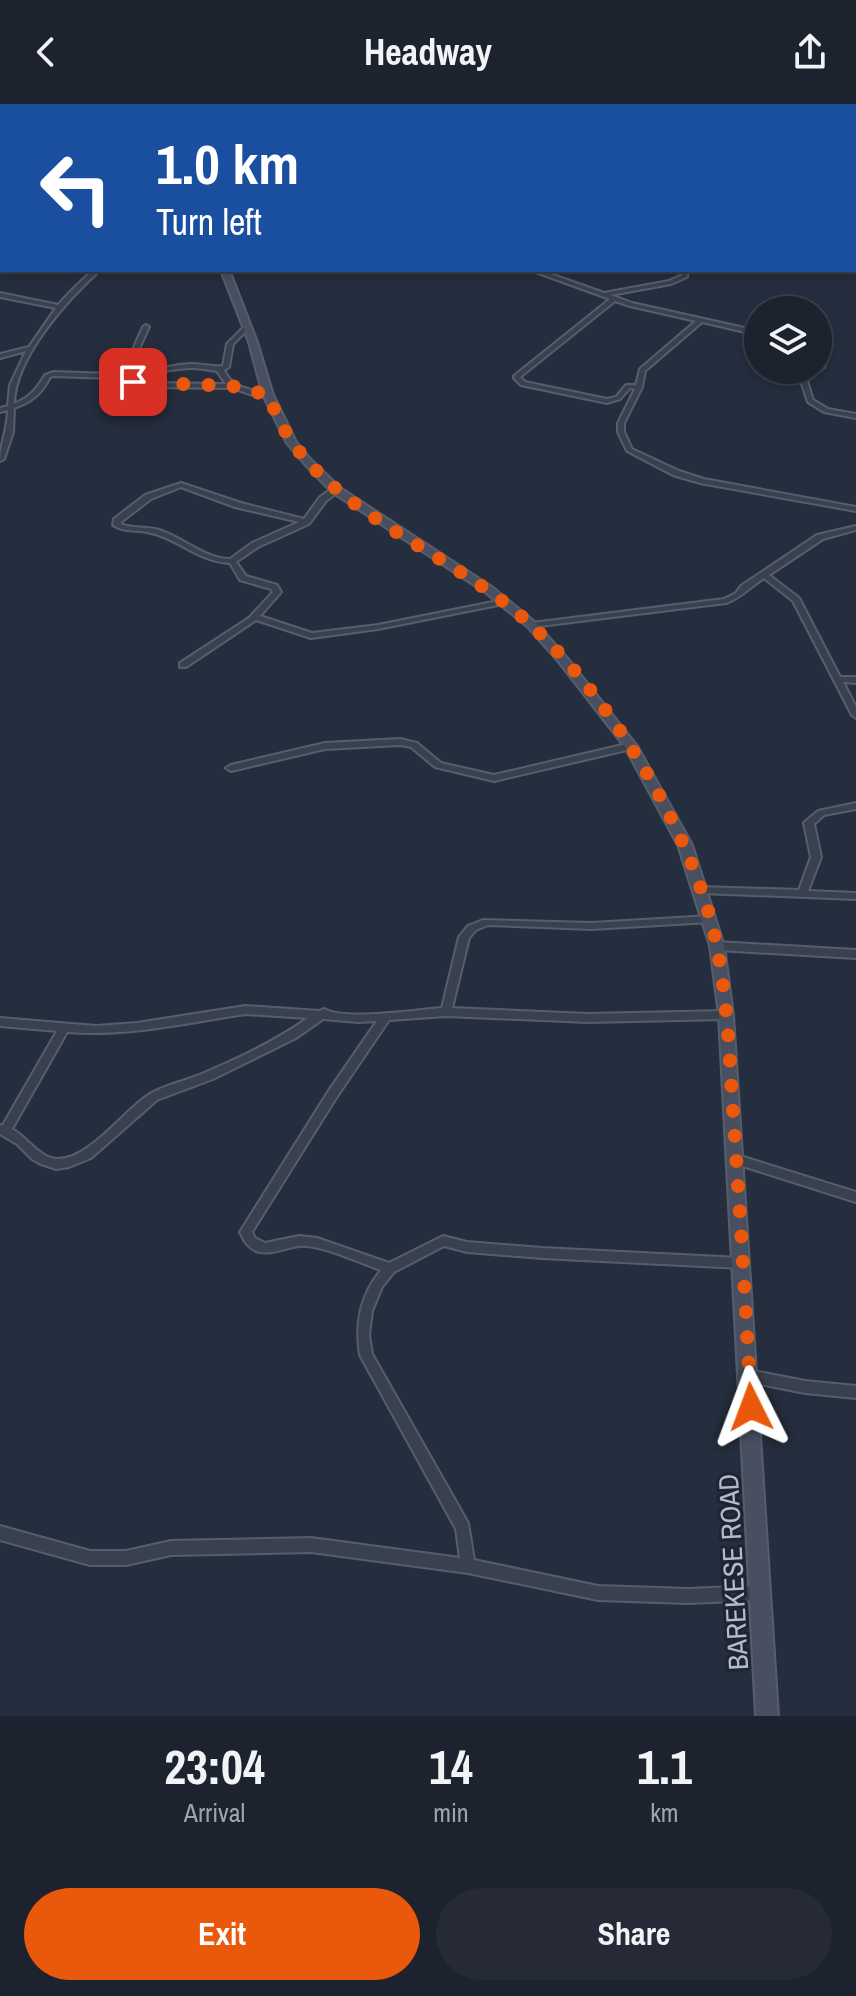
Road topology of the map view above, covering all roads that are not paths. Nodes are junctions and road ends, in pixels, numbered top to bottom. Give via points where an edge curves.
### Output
1 (95, 272) edge
2 (226, 272) edge
3 (539, 272) edge
4 (685, 272) edge
5 (0, 295) edge
6 (603, 295) junction
7 (614, 299) junction
8 (58, 307) junction
9 (701, 320) junction
10 (146, 327) dead end
11 (247, 327) junction
12 (744, 330) edge
13 (32, 348) junction
14 (0, 356) edge
15 (220, 369) junction
16 (805, 384) edge
17 (232, 386) junction
18 (639, 387) junction
19 (268, 395) junction
20 (11, 407) junction
21 (0, 410) edge
22 (856, 416) edge
23 (0, 459) edge
24 (336, 490) junction
25 (856, 509) edge
26 (306, 522) junction
27 (856, 528) edge
28 (232, 561) junction
29 (764, 575) junction
30 (503, 602) junction
31 (255, 617) junction
32 (532, 625) junction
33 (183, 665) dead end
34 (836, 679) junction
35 (856, 680) edge
36 (856, 715) edge
37 (631, 746) junction
38 (231, 768) dead end
39 (856, 806) edge
40 (701, 890) junction
41 (802, 895) junction
42 (856, 896) edge
43 (710, 919) junction
44 (717, 946) junction
45 (856, 954) edge
46 (446, 1012) junction
47 (324, 1013) junction
48 (726, 1015) junction
49 (385, 1017) junction
50 (0, 1022) edge
51 (64, 1028) junction
52 (3, 1129) edge
53 (737, 1160) junction
54 (856, 1197) edge
55 (741, 1263) junction
56 (390, 1268) junction
57 (749, 1376) junction
58 (856, 1392) edge
59 (0, 1533) edge
60 (468, 1566) junction
61 (759, 1593) junction
62 (767, 1716) edge

1 - 8 street
2 - 11 main road, BAREKESE ROAD
3 - 6 street
4 - 6 street via 671,282
5 - 8 street
6 - 7 street
7 - 9 street
7 - 18 street via 516,377 523,384 607,401 628,386
8 - 13 street
9 - 12 street
9 - 18 street via 642,370
10 - 15 street via 132,366
11 - 15 street via 230,344 226,367
11 - 19 main road, BAREKESE ROAD
13 - 14 street
13 - 20 street via 12,387
15 - 17 street
16 - 22 street via 810,401 826,411
17 - 19 street
17 - 20 street via 146,385 109,376 54,374 34,397
18 - 25 street via 621,423 629,450 637,456 703,481
19 - 24 main road, BAREKESE ROAD via 292,443
20 - 21 street
20 - 23 street
24 - 26 street
24 - 30 main road, BAREKESE ROAD
26 - 28 street
26 - 28 street via 181,485 148,497 117,521 122,529 155,531 209,558
27 - 29 street via 820,537
28 - 31 street via 243,578 277,589
29 - 32 street via 726,601
29 - 34 street via 796,600
30 - 31 street via 311,636
30 - 32 main road, BAREKESE ROAD
31 - 33 street
32 - 37 main road, BAREKESE ROAD
34 - 35 street
34 - 36 street
37 - 38 street via 494,778 438,765 414,745 400,742 325,746
37 - 40 main road, BAREKESE ROAD via 685,845
39 - 41 street via 821,813 809,823 816,857
40 - 41 street
40 - 43 main road, BAREKESE ROAD
41 - 42 street
43 - 44 main road, BAREKESE ROAD
43 - 46 street via 592,926 487,922 464,937
44 - 45 street
44 - 48 main road, BAREKESE ROAD
46 - 48 street via 588,1018
46 - 49 street
47 - 49 street
47 - 51 street via 245,1010 137,1027
47 - 52 street via 243,1060 153,1097 76,1161 51,1163
48 - 53 main road, BAREKESE ROAD
49 - 56 street via 246,1232 267,1248 303,1240
50 - 51 street
51 - 52 street
53 - 54 street
53 - 55 main road, BAREKESE ROAD
55 - 56 street via 542,1253 443,1241
55 - 57 main road, BAREKESE ROAD
56 - 60 street via 366,1311 366,1355 463,1528
57 - 58 street
57 - 61 main road, BAREKESE ROAD
59 - 60 street via 90,1558 210,1545 311,1545
60 - 61 street via 598,1593
61 - 62 main road, BAREKESE ROAD

